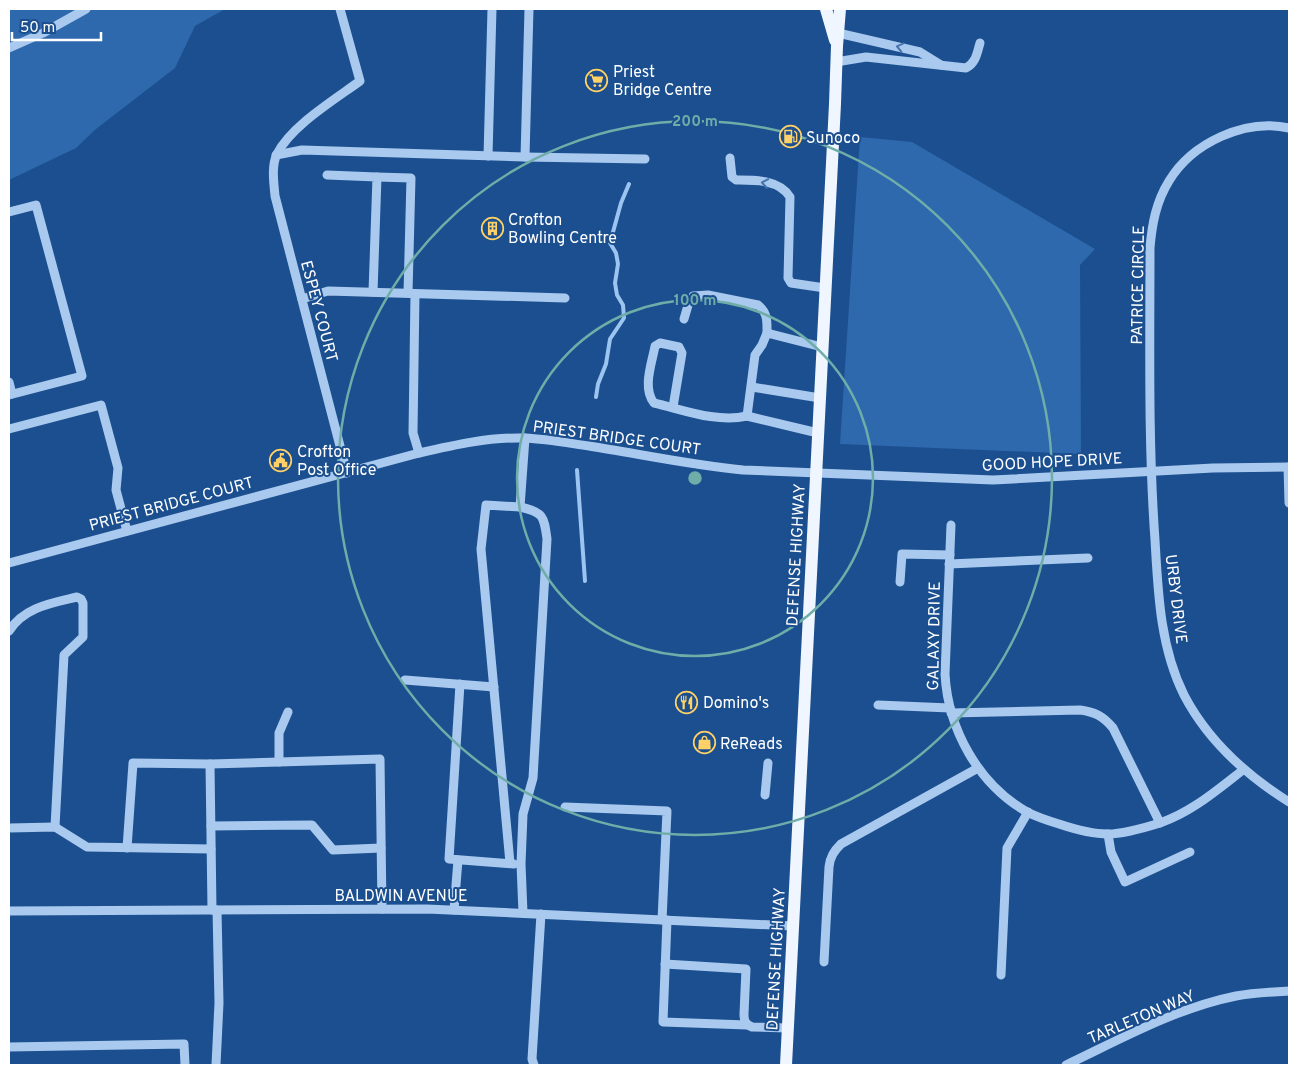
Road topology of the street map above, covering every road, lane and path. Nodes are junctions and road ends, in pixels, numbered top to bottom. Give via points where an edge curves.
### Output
1 (86, 9) edge
2 (340, 9) edge
3 (492, 9) edge
4 (529, 9) edge
5 (826, 9) edge
6 (840, 9) edge
7 (837, 40) junction
8 (980, 42) dead end
9 (9, 48) edge
10 (836, 62) junction
11 (944, 66) junction
12 (1289, 128) edge
13 (276, 155) junction
14 (488, 156) junction
15 (525, 157) junction
16 (730, 158) dead end
17 (645, 159) dead end
18 (327, 176) dead end
19 (377, 177) junction
20 (9, 212) edge
21 (825, 288) junction
22 (374, 292) junction
23 (411, 294) junction
24 (565, 298) dead end
25 (302, 299) junction
26 (684, 319) dead end
27 (767, 333) junction
28 (822, 347) junction
29 (9, 382) edge
30 (752, 387) junction
31 (10, 395) edge
32 (820, 398) junction
33 (673, 407) junction
34 (747, 416) junction
35 (9, 429) edge
36 (818, 433) junction
37 (525, 438) junction
38 (419, 453) junction
39 (1289, 467) edge
40 (1150, 471) junction
41 (816, 472) junction
42 (346, 473) junction
43 (1289, 503) edge
44 (520, 507) junction
45 (952, 526) dead end
46 (127, 531) junction
47 (1088, 558) dead end
48 (950, 560) junction
49 (9, 563) edge
50 (900, 582) dead end
51 (9, 631) edge
52 (405, 680) dead end
53 (460, 684) junction
54 (494, 687) junction
55 (878, 705) dead end
56 (951, 711) junction
57 (288, 712) dead end
58 (279, 762) junction
59 (768, 763) dead end
60 (210, 764) junction
61 (978, 768) junction
62 (1243, 770) junction
63 (765, 795) dead end
64 (1289, 802) edge
65 (565, 807) dead end
66 (1028, 812) junction
67 (1160, 823) junction
68 (211, 826) junction
69 (54, 827) junction
70 (9, 828) edge
71 (1108, 834) junction
72 (127, 848) junction
73 (381, 848) junction
74 (211, 849) junction
75 (1190, 852) dead end
76 (458, 860) junction
77 (510, 863) junction
78 (521, 864) junction
79 (382, 909) junction
80 (214, 910) junction
81 (454, 910) junction
82 (9, 911) edge
83 (522, 913) junction
84 (541, 914) junction
85 (664, 920) junction
86 (793, 926) junction
87 (824, 962) dead end
88 (665, 964) junction
89 (1001, 975) dead end
90 (1289, 991) edge
91 (747, 1025) junction
92 (787, 1028) junction
93 (9, 1046) edge
94 (185, 1065) edge
95 (216, 1065) edge
96 (534, 1065) edge
97 (786, 1065) edge
98 (1066, 1065) edge

1 - 9 street
2 - 13 street via 360,81 292,132
3 - 14 street
4 - 15 street
5 - 7 main road, DEFENSE HIGHWAY
6 - 7 main road, DEFENSE HIGHWAY
7 - 10 main road, DEFENSE HIGHWAY
11 -> 7 street via 920,52
8 - 11 street via 972,65 966,68
10 - 11 street via 866,57
10 - 21 main road, DEFENSE HIGHWAY
12 - 40 street, PATRICE CIRCLE via 1253,128 1229,133 1205,146 1169,180 1159,202 1152,222 1150,248
13 - 14 street via 302,150
13 - 25 street, ESPEY COURT via 275,196
14 - 15 street
15 - 17 street
21 -> 16 street via 791,283 788,278 790,196 773,183 736,180 732,177
18 - 19 street
19 - 22 street
19 - 23 street via 411,178
20 - 31 street via 36,205 82,376
21 - 28 main road, DEFENSE HIGHWAY
22 - 23 street
22 - 25 street via 328,291
23 - 24 street
23 - 38 street via 413,433
25 - 42 street, ESPEY COURT
26 - 27 street via 693,296 708,295 758,305 764,310
27 - 28 street
27 - 30 street via 755,355
28 - 32 main road, DEFENSE HIGHWAY
29 - 31 street
30 - 32 street
30 - 34 street
32 - 36 main road, DEFENSE HIGHWAY
33 - 33 street via 654,403 648,392 655,346 660,343 679,347 682,353
33 - 34 street via 720,418
34 - 36 street
35 - 46 street via 101,405 118,468 116,490
36 - 41 main road, DEFENSE HIGHWAY
37 - 38 street, PRIEST BRIDGE COURT via 455,444
37 - 41 street, PRIEST BRIDGE COURT via 713,467
37 - 44 street
38 - 42 street, PRIEST BRIDGE COURT
39 - 40 street, GOOD HOPE DRIVE
39 - 43 street
40 - 41 street, GOOD HOPE DRIVE via 993,480
40 - 62 street, URBY DRIVE via 1159,600 1173,667 1198,718
41 - 86 main road, DEFENSE HIGHWAY
42 - 46 street, PRIEST BRIDGE COURT
44 - 54 street via 486,505 481,549
44 - 78 street via 540,514 545,522 547,539 533,778 523,814
45 - 48 street, GALAXY DRIVE
46 - 49 street, PRIEST BRIDGE COURT
47 - 48 street
48 - 50 street via 902,554
48 - 56 street, GALAXY DRIVE via 945,674
51 - 69 street via 26,614 40,606 77,597 84,603 83,637 64,655
52 - 53 street
53 - 54 street
53 - 76 street via 449,859
54 - 77 street
55 - 56 street
56 - 61 street, GALAXY DRIVE via 958,732
56 - 67 street via 1080,710 1098,714 1113,728
57 - 58 street via 279,732
58 - 60 street
58 - 73 street via 380,759
59 - 63 street
60 - 68 street
60 - 72 street via 133,763
61 - 66 street, GALAXY DRIVE via 1006,797
61 - 87 street via 834,850 829,867
62 - 64 street, URBY DRIVE
62 - 67 street, GALAXY DRIVE via 1201,803
65 - 85 street via 667,811
66 - 71 street, GALAXY DRIVE via 1067,827
66 - 89 street via 1007,848
67 - 71 street, GALAXY DRIVE
68 - 73 street via 312,826 333,850
68 - 74 street
69 - 70 street
69 - 72 street via 87,847
71 - 75 street via 1111,852 1125,882
72 - 74 street
73 - 79 street
74 - 80 street
76 - 77 street
76 - 81 street
77 - 78 street
78 - 83 street
79 - 80 street, BALDWIN AVENUE
79 - 81 street, BALDWIN AVENUE
80 - 82 street, BALDWIN AVENUE
80 - 95 street via 219,1002
81 - 83 street, BALDWIN AVENUE
83 - 84 street, BALDWIN AVENUE
84 - 85 street, BALDWIN AVENUE
84 - 96 street
85 - 86 street, BALDWIN AVENUE
85 - 88 street
86 - 92 main road, DEFENSE HIGHWAY
88 - 91 street via 746,969 744,1014
88 - 91 street via 663,1022
90 - 98 street, TARLETON WAY via 1235,996 1196,1008 1160,1021
91 - 92 street
92 - 97 main road, DEFENSE HIGHWAY
93 - 94 street via 184,1044

